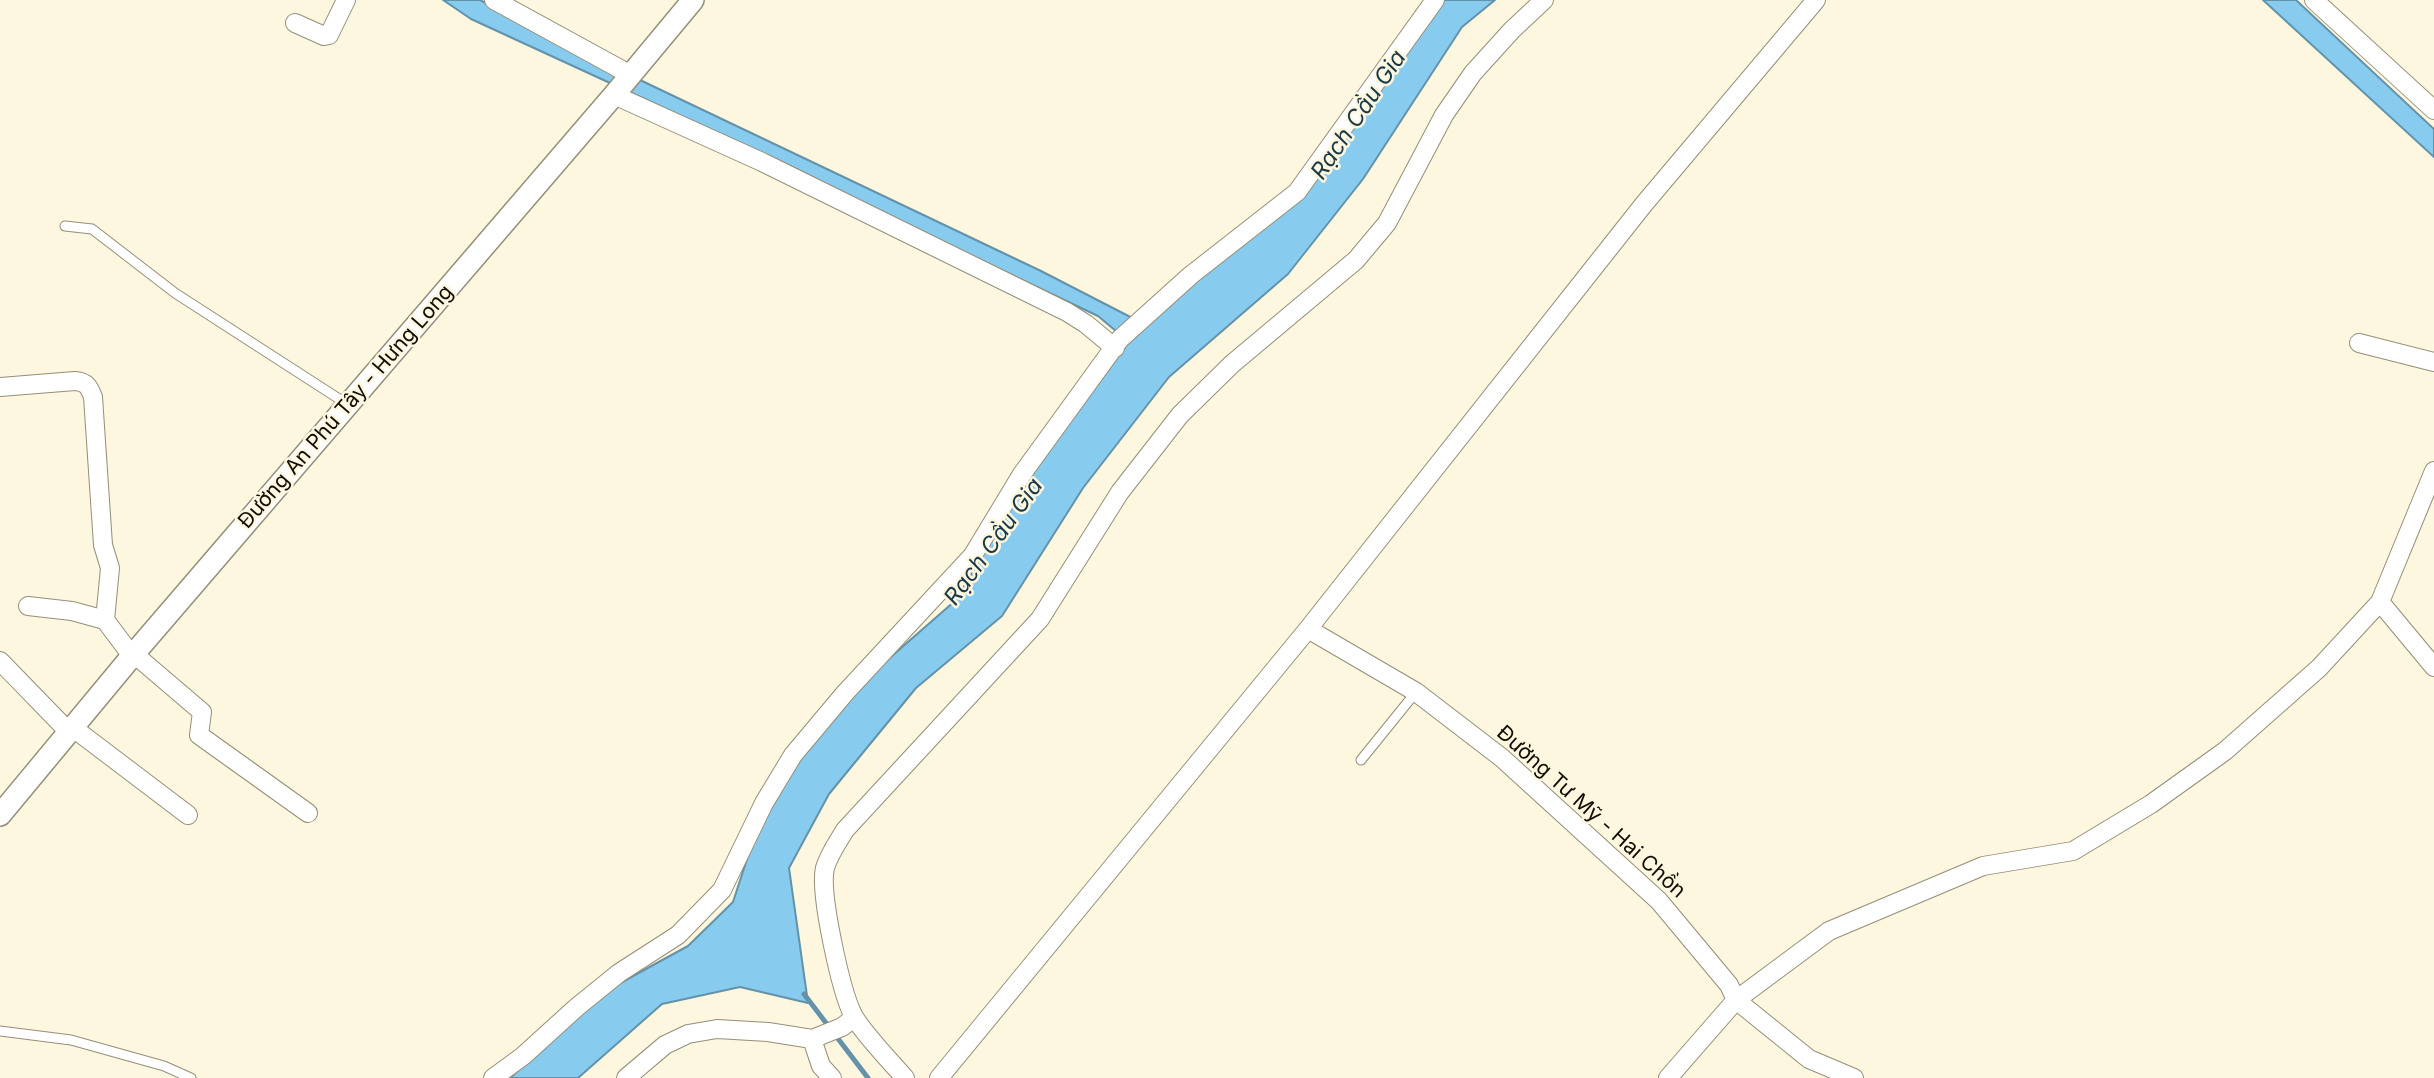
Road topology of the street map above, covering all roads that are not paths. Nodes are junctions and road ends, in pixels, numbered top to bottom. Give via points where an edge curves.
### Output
1 (346, 0) edge
2 (494, 0) edge
3 (693, 0) edge
4 (1434, 0) edge
5 (1544, 0) edge
6 (1816, 0) edge
7 (2314, 0) edge
8 (295, 23) dead end
9 (631, 75) junction
10 (615, 93) junction
11 (2434, 110) edge
12 (65, 226) dead end
13 (2359, 343) dead end
14 (1117, 344) junction
15 (2434, 362) edge
16 (0, 387) edge
17 (349, 405) junction
18 (2434, 471) edge
19 (2380, 602) junction
20 (28, 606) dead end
21 (105, 620) junction
22 (1308, 629) junction
23 (133, 655) junction
24 (0, 661) edge
25 (2434, 667) edge
26 (1416, 692) junction
27 (70, 729) junction
28 (1360, 760) dead end
29 (308, 813) dead end
30 (188, 814) dead end
31 (0, 815) edge
32 (1736, 1000) junction
33 (848, 1022) junction
34 (0, 1031) edge
35 (812, 1039) junction
36 (191, 1078) edge
37 (493, 1078) edge
38 (626, 1078) edge
39 (832, 1078) edge
40 (905, 1078) edge
41 (939, 1078) edge
42 (1668, 1078) edge
43 (1854, 1078) edge

1 - 8 street via 329,35
2 - 9 street
3 - 9 street, Đường An Phú Tây - Hưng Long
4 - 14 street via 1297,192 1191,275
5 - 33 street via 1473,73 1444,115 1387,223 1356,260 1232,364 1180,415 1120,492 1040,619 845,830 828,857 823,890
6 - 22 street via 1644,204
7 - 11 street
9 - 10 street, Đường An Phú Tây - Hưng Long
10 - 14 street via 1067,313
10 - 17 street, Đường An Phú Tây - Hưng Long
12 - 17 lane via 92,229 175,293
13 - 15 street
14 - 37 street via 1022,474 972,555 793,755 722,890 678,935 619,973
16 - 21 street via 75,381 89,386 103,545 110,568
17 - 23 street, Đường An Phú Tây - Hưng Long
18 - 19 street
19 - 25 street
19 - 32 street via 2319,668 2225,751 2151,804 2073,851 1983,866 1829,931
20 - 21 street
21 - 23 street
22 - 26 street, Đường Tư Mỹ - Hai Chồn
22 - 41 street
23 - 27 street, Đường An Phú Tây - Hưng Long
23 - 29 street via 202,712 200,735
24 - 27 street
26 - 28 lane
26 - 32 street, Đường Tư Mỹ - Hai Chồn via 1502,758 1659,901 1730,985
27 - 30 street
27 - 31 street, Đường An Phú Tây - Hưng Long
32 - 42 street
32 - 43 street, Đường Tư Mỹ - Hai Chồn via 1809,1059
33 - 35 street
33 - 40 street
34 - 36 lane via 72,1040
35 - 38 street via 729,1030 688,1034 665,1045
35 - 39 street via 821,1066

